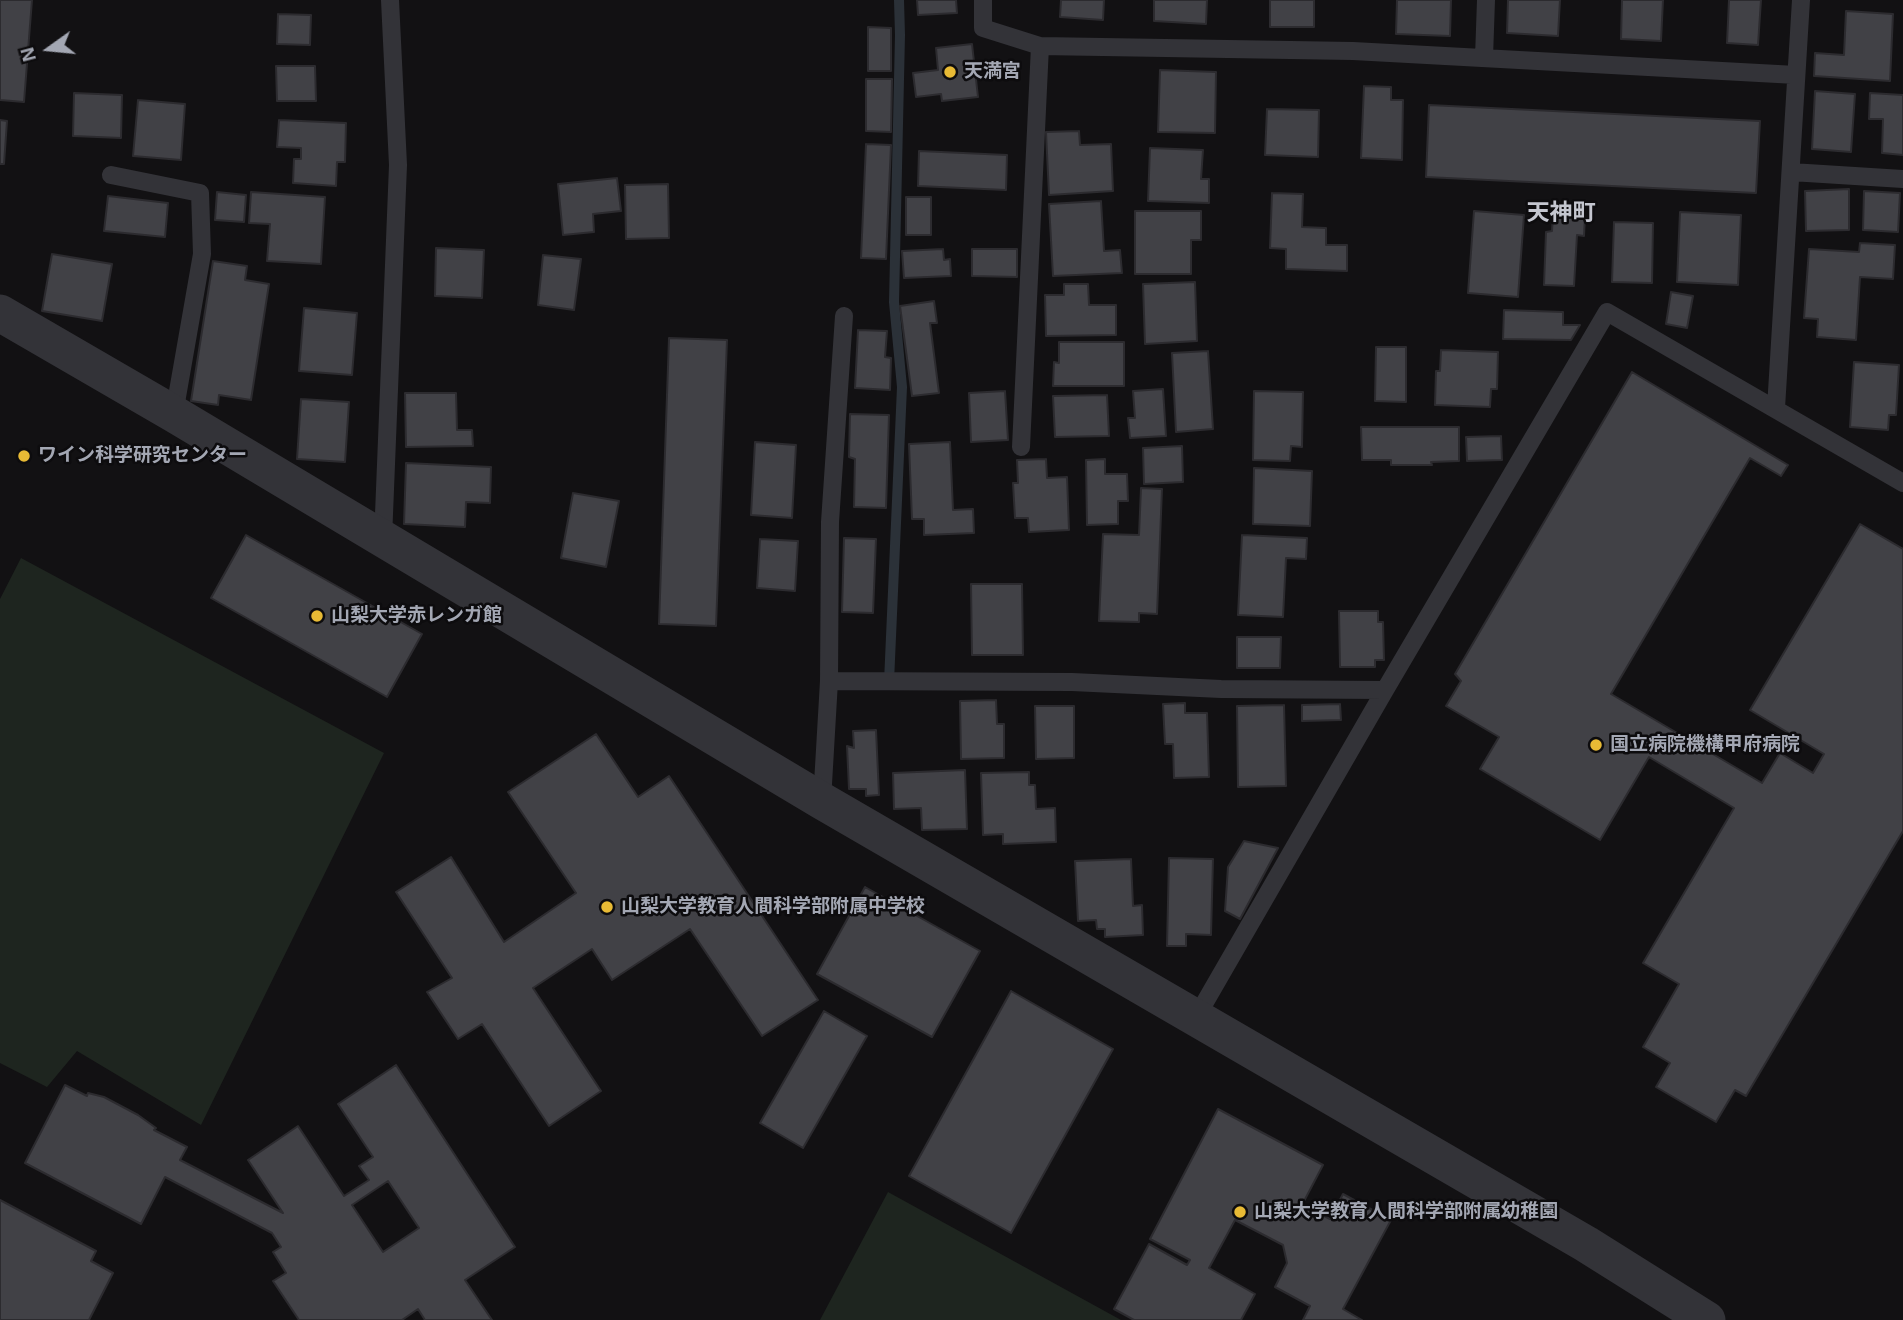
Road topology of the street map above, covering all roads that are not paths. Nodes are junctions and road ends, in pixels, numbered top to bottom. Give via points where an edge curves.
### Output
1 (390, 0) edge
2 (983, 0) edge
3 (1486, 0) edge
4 (1801, 0) edge
5 (1040, 46) junction
6 (1484, 58) junction
7 (1796, 75) junction
8 (1791, 172) junction
9 (111, 175) dead end
10 (1903, 179) edge
11 (0, 313) edge
12 (845, 316) dead end
13 (1776, 408) junction
14 (174, 414) junction
15 (1021, 447) dead end
16 (1903, 483) edge
17 (383, 538) junction
18 (829, 681) junction
19 (1385, 690) junction
20 (822, 801) junction
21 (1197, 1016) junction
22 (1707, 1320) edge

1 - 17 lane via 398,165
2 - 5 lane via 983,28
3 - 6 lane
4 - 7 lane
5 - 6 lane
5 - 15 lane
6 - 7 lane
7 - 8 lane
8 - 10 lane
8 - 13 lane
9 - 14 lane via 200,193 202,254
11 - 14 street
12 - 18 lane via 830,523
13 - 16 lane
13 - 19 lane via 1607,312
14 - 17 street
17 - 20 street
18 - 19 lane
18 - 20 lane
19 - 21 lane
20 - 21 street
21 - 22 street

